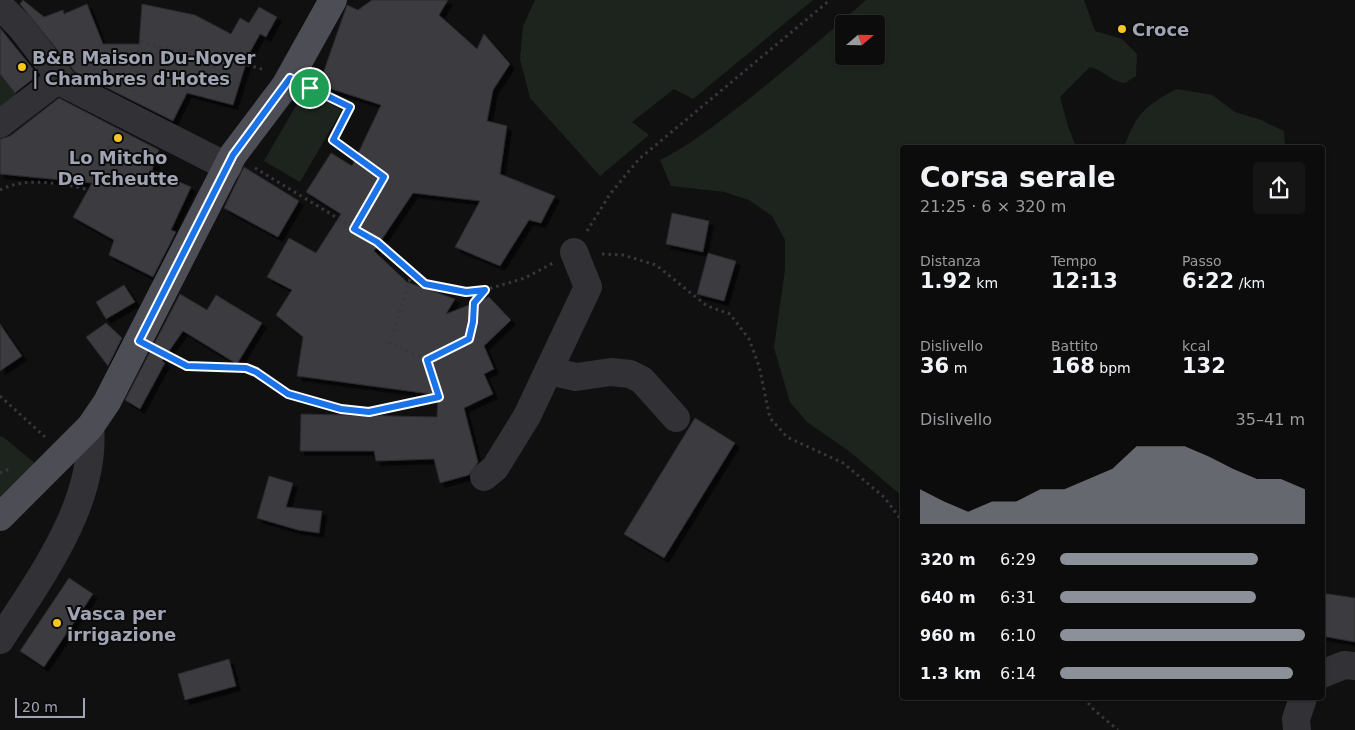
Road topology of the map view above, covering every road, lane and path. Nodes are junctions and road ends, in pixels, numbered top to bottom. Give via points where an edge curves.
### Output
1 (333, 0) edge
2 (830, 0) edge
3 (0, 6) edge
4 (60, 78) junction
5 (290, 78) junction
6 (123, 114) junction
7 (0, 124) edge
8 (230, 161) junction
9 (0, 190) edge
10 (354, 229) junction
11 (574, 252) junction
12 (412, 273) junction
13 (485, 290) junction
14 (139, 341) junction
15 (427, 360) junction
16 (549, 371) junction
17 (0, 396) edge
18 (676, 418) dead end
19 (90, 427) junction
20 (64, 454) junction
21 (484, 477) dead end
22 (0, 517) edge
23 (900, 518) edge
24 (0, 640) edge
25 (1355, 666) edge
26 (1325, 673) edge
27 (1086, 700) edge
28 (1302, 700) edge
29 (1118, 730) edge
30 (1297, 730) edge

1 - 5 main road
2 - 11 path via 639,159 610,194
3 - 4 street via 20,26
4 - 6 street via 79,93
4 - 7 street
5 - 6 path via 190,48 176,51 140,41 137,80
5 - 8 main road
5 - 10 path via 350,107 333,140 384,177
6 - 8 street
6 - 9 path via 96,191 34,181 13,183
8 - 10 path
8 - 14 main road
10 - 12 path via 377,242
11 - 13 path via 525,278
11 - 16 street via 588,287
11 - 23 path via 623,256 656,265 706,306 730,314 749,339 759,366 770,418 787,437 843,463 884,497
12 - 13 path via 425,284 466,292
12 - 15 path via 390,343
13 - 15 path via 474,303 469,339
14 - 15 path via 187,366 246,368 288,394 341,409 369,412 439,397
14 - 19 main road
16 - 18 street via 576,377 610,372 630,374 642,380
16 - 21 street via 527,416 495,468
17 - 20 path
19 - 20 main road
19 - 24 street via 84,482 72,517 37,583
20 - 22 main road
25 - 26 street via 1344,665
27 - 29 path
28 - 30 street via 1296,719

